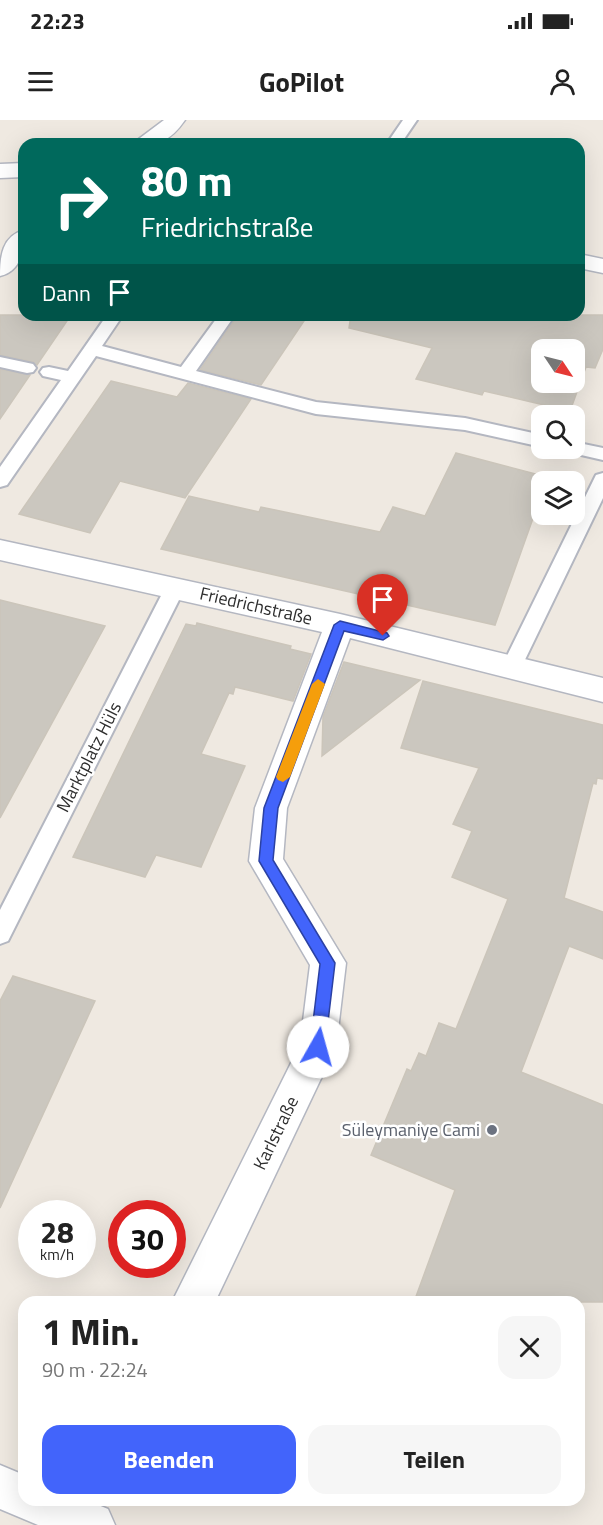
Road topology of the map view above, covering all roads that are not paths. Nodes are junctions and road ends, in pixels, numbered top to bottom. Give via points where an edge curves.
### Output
1 (175, 120) edge
2 (410, 120) edge
3 (153, 138) edge
4 (399, 138) edge
5 (18, 170) edge
6 (0, 171) edge
7 (18, 245) edge
8 (585, 262) edge
9 (603, 266) edge
10 (0, 269) edge
11 (111, 321) edge
12 (223, 321) edge
13 (91, 349) junction
14 (0, 362) edge
15 (27, 368) dead end
16 (49, 372) dead end
17 (186, 373) junction
18 (71, 377) junction
19 (531, 439) edge
20 (585, 450) edge
21 (603, 454) edge
22 (603, 479) edge
23 (0, 481) edge
24 (0, 550) edge
25 (175, 588) junction
26 (340, 625) junction
27 (511, 668) junction
28 (603, 690) edge
29 (1, 929) edge
30 (196, 1296) edge
31 (0, 1487) edge
32 (18, 1494) edge
33 (50, 1506) edge
34 (89, 1518) edge

1 - 3 street
2 - 4 lane
5 - 6 street
7 - 10 street
8 - 9 street
11 - 13 lane
12 - 17 lane
13 - 17 lane
13 - 18 lane
14 - 15 lane
16 - 18 lane
17 - 19 lane via 316,408 465,424
18 - 23 lane
20 - 21 lane
22 - 27 lane
24 - 25 street, Friedrichstraße
25 - 26 street, Friedrichstraße
25 - 29 lane, Marktplatz Hüls
26 - 27 street, Friedrichstraße
26 - 30 street, Karlstraße via 271,808 266,861 328,963 318,1047
27 - 28 street, Friedrichstraße
31 - 32 street
33 - 34 street

